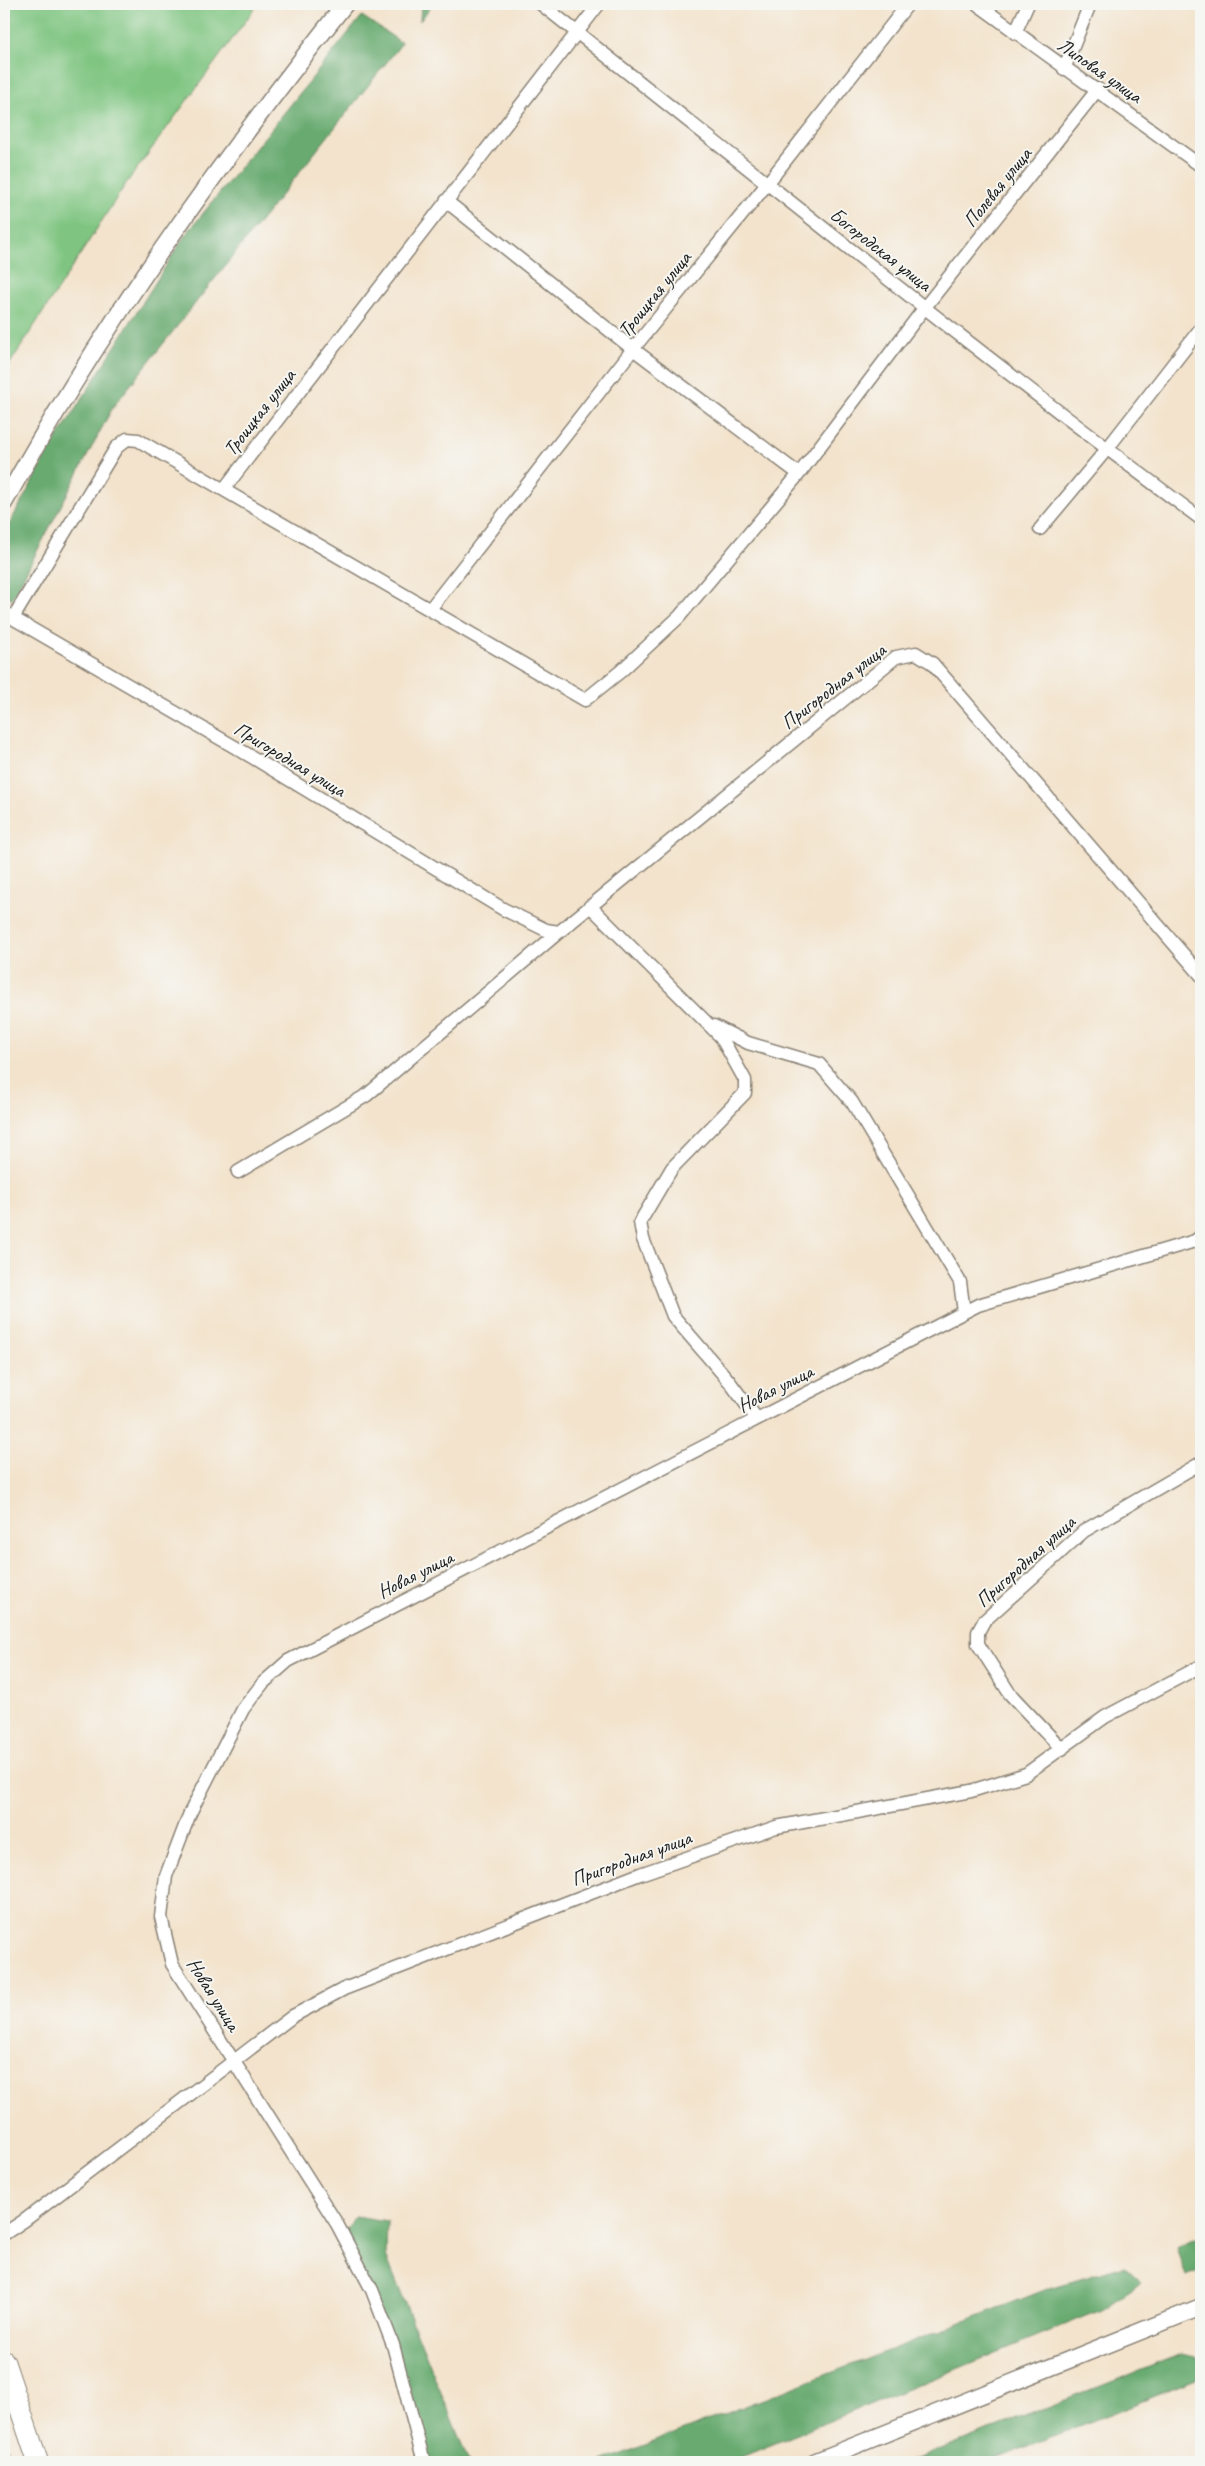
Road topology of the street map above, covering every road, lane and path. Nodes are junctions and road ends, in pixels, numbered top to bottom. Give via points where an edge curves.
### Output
1 (345, 4) edge
2 (541, 4) edge
3 (600, 4) edge
4 (908, 4) edge
5 (977, 4) edge
6 (1028, 4) edge
7 (1090, 4) edge
8 (577, 32) junction
9 (1015, 33) junction
10 (1064, 68) junction
11 (1098, 90) junction
12 (1201, 166) edge
13 (767, 184) junction
14 (446, 201) junction
15 (925, 307) junction
16 (1201, 328) edge
17 (633, 349) junction
18 (1107, 449) junction
19 (799, 474) junction
20 (224, 489) junction
21 (4, 503) edge
22 (1201, 519) edge
23 (1040, 529) dead end
24 (430, 609) junction
25 (8, 615) edge
26 (590, 906) junction
27 (559, 932) junction
28 (1201, 975) edge
29 (707, 1023) junction
30 (238, 1172) dead end
31 (1201, 1236) edge
32 (964, 1312) junction
33 (757, 1419) junction
34 (1201, 1463) edge
35 (1201, 1666) edge
36 (1062, 1749) junction
37 (235, 2061) junction
38 (4, 2234) edge
39 (1201, 2307) edge
40 (4, 2361) edge
41 (38, 2462) edge
42 (424, 2462) edge
43 (814, 2462) edge

1 - 21 street via 208,182 139,280
2 - 8 street, Богородская улица
3 - 8 street, Троицкая улица
4 - 13 street, Троицкая улица
5 - 9 street, Липовая улица
6 - 9 street
7 - 10 street
8 - 13 street, Богородская улица
8 - 14 street, Троицкая улица
9 - 10 street, Липовая улица
10 - 11 street, Липовая улица
11 - 12 street, Липовая улица
11 - 15 street, Полевая улица
13 - 15 street, Богородская улица
13 - 17 street, Троицкая улица
14 - 17 street
14 - 20 street, Троицкая улица
15 - 18 street, Богородская улица
15 - 19 street
16 - 18 street
17 - 19 street
17 - 24 street, Троицкая улица
18 - 22 street, Богородская улица
18 - 23 street
19 - 24 street via 680,617 621,672 584,700
20 - 24 street
20 - 25 street via 138,440 127,439 116,448
25 - 27 street, Пригородная улица via 252,757 503,909 546,930
26 - 27 street, Пригородная улица
26 - 28 street, Пригородная улица via 896,657 916,653 932,663
26 - 29 street
27 - 30 street, Пригородная улица via 367,1095
29 - 32 street via 748,1044 819,1064 852,1102 960,1282
29 - 33 street via 721,1037 745,1080 745,1093 672,1168 640,1222 643,1239 673,1316
31 - 32 street, Новая улица via 1195,1241 978,1305
32 - 33 street, Новая улица
33 - 37 street, Новая улица via 288,1661 263,1683 244,1709 190,1813 166,1876 161,1917 172,1964
34 - 36 street, Пригородная улица via 1084,1531 984,1621 978,1632 978,1644 1010,1694
35 - 36 street, Пригородная улица via 1105,1718
36 - 37 street, Пригородная улица via 1026,1774 971,1791 776,1827 640,1874 344,1989 293,2016
37 - 38 street, Пригородная улица
37 - 42 street, Новая улица via 337,2224 372,2290 393,2345
39 - 43 street
40 - 41 main road

